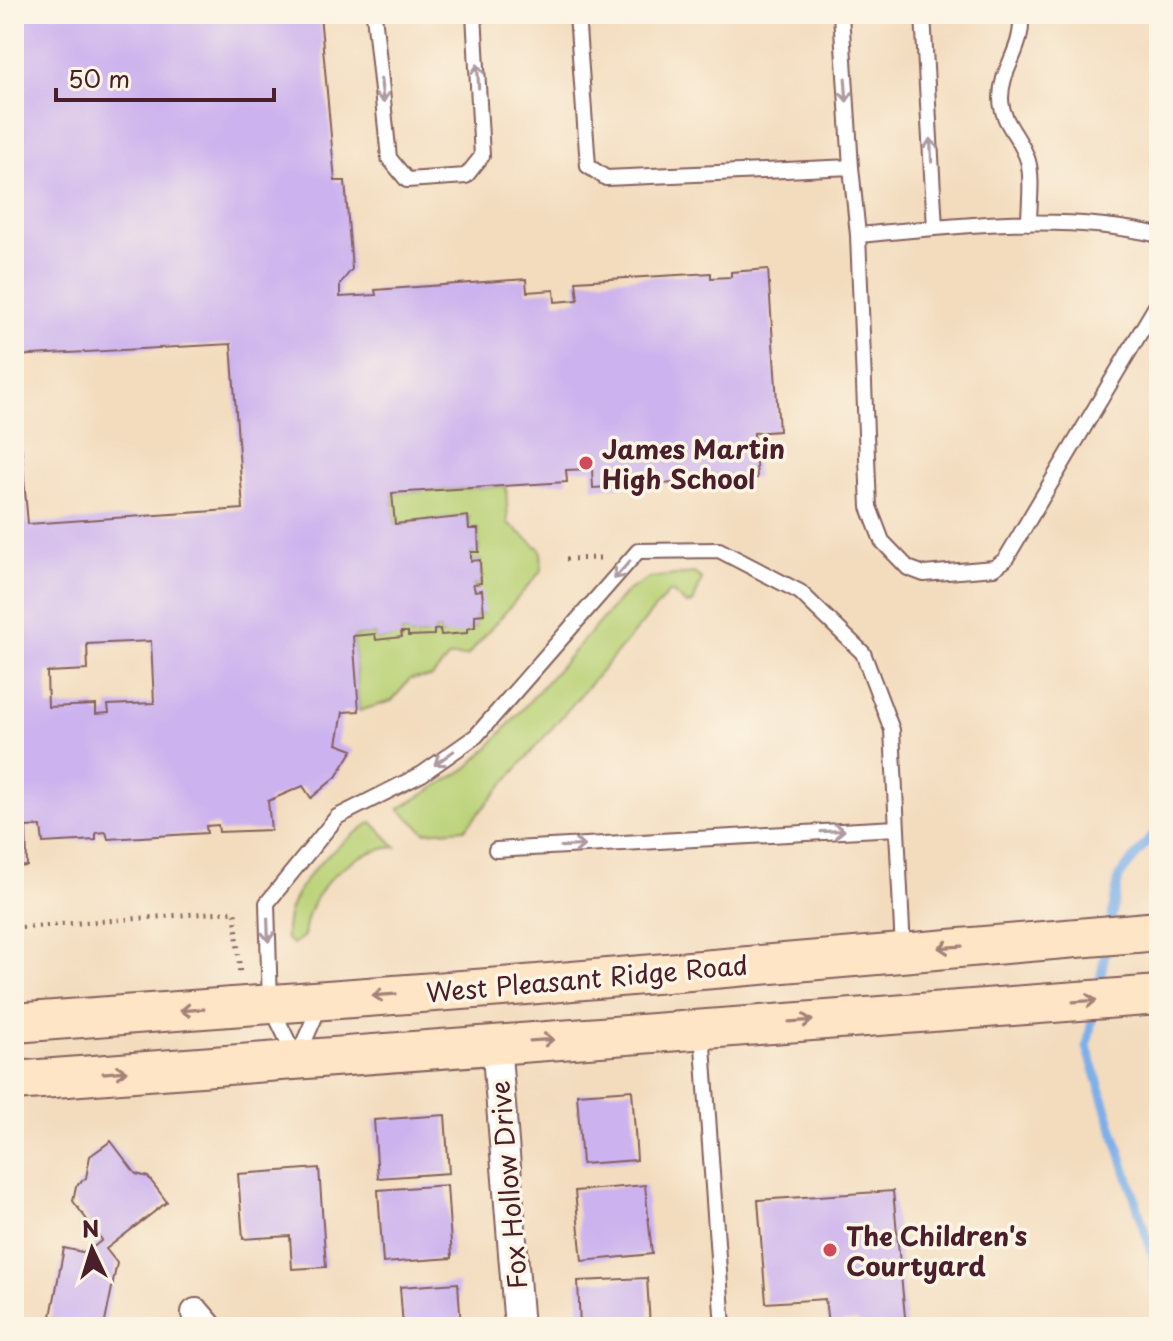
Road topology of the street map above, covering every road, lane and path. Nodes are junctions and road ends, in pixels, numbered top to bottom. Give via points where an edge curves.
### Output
1 (374, 14) edge
2 (474, 14) edge
3 (577, 14) edge
4 (841, 14) edge
5 (923, 14) edge
6 (1021, 14) edge
7 (851, 167) junction
8 (1029, 223) junction
9 (935, 228) junction
10 (858, 235) junction
11 (1159, 235) edge
12 (1159, 301) edge
13 (602, 558) dead end
14 (566, 559) dead end
15 (896, 828) junction
16 (496, 850) dead end
17 (14, 928) edge
18 (1159, 931) edge
19 (903, 950) junction
20 (702, 968) junction
21 (240, 977) dead end
22 (1159, 995) edge
23 (322, 1000) junction
24 (270, 1004) junction
25 (14, 1023) edge
26 (702, 1028) junction
27 (496, 1043) junction
28 (297, 1058) junction
29 (14, 1081) edge
30 (519, 1327) edge
31 (723, 1327) edge

1 -> 2 lane via 389,158 407,180 466,176 482,156
3 - 7 lane via 588,166 606,178
4 -> 7 lane
9 -> 5 lane
6 - 8 lane via 1023,33 1005,73 1001,98 1006,122 1029,163
7 - 10 lane
8 - 9 lane
8 - 11 lane via 1117,226
9 - 10 lane
10 - 12 lane via 869,507 882,541 908,568 924,574 994,568 1005,560
13 - 14 path
16 -> 15 lane
15 - 19 lane
15 -> 24 lane via 892,730 863,653 800,592 719,550 638,551 476,736 422,774 337,817 267,903
17 - 21 path via 235,911
18 -> 19 main road, West Pleasant Ridge Road
19 - 20 main road, West Pleasant Ridge Road
20 -> 23 main road, West Pleasant Ridge Road
20 - 26 main road
26 -> 22 main road
23 - 24 main road, West Pleasant Ridge Road
23 - 28 lane
24 -> 25 main road, West Pleasant Ridge Road
24 - 28 lane
27 -> 26 main road
26 - 31 lane
27 - 28 main road
27 - 30 street, Fox Hollow Drive
29 -> 28 main road

